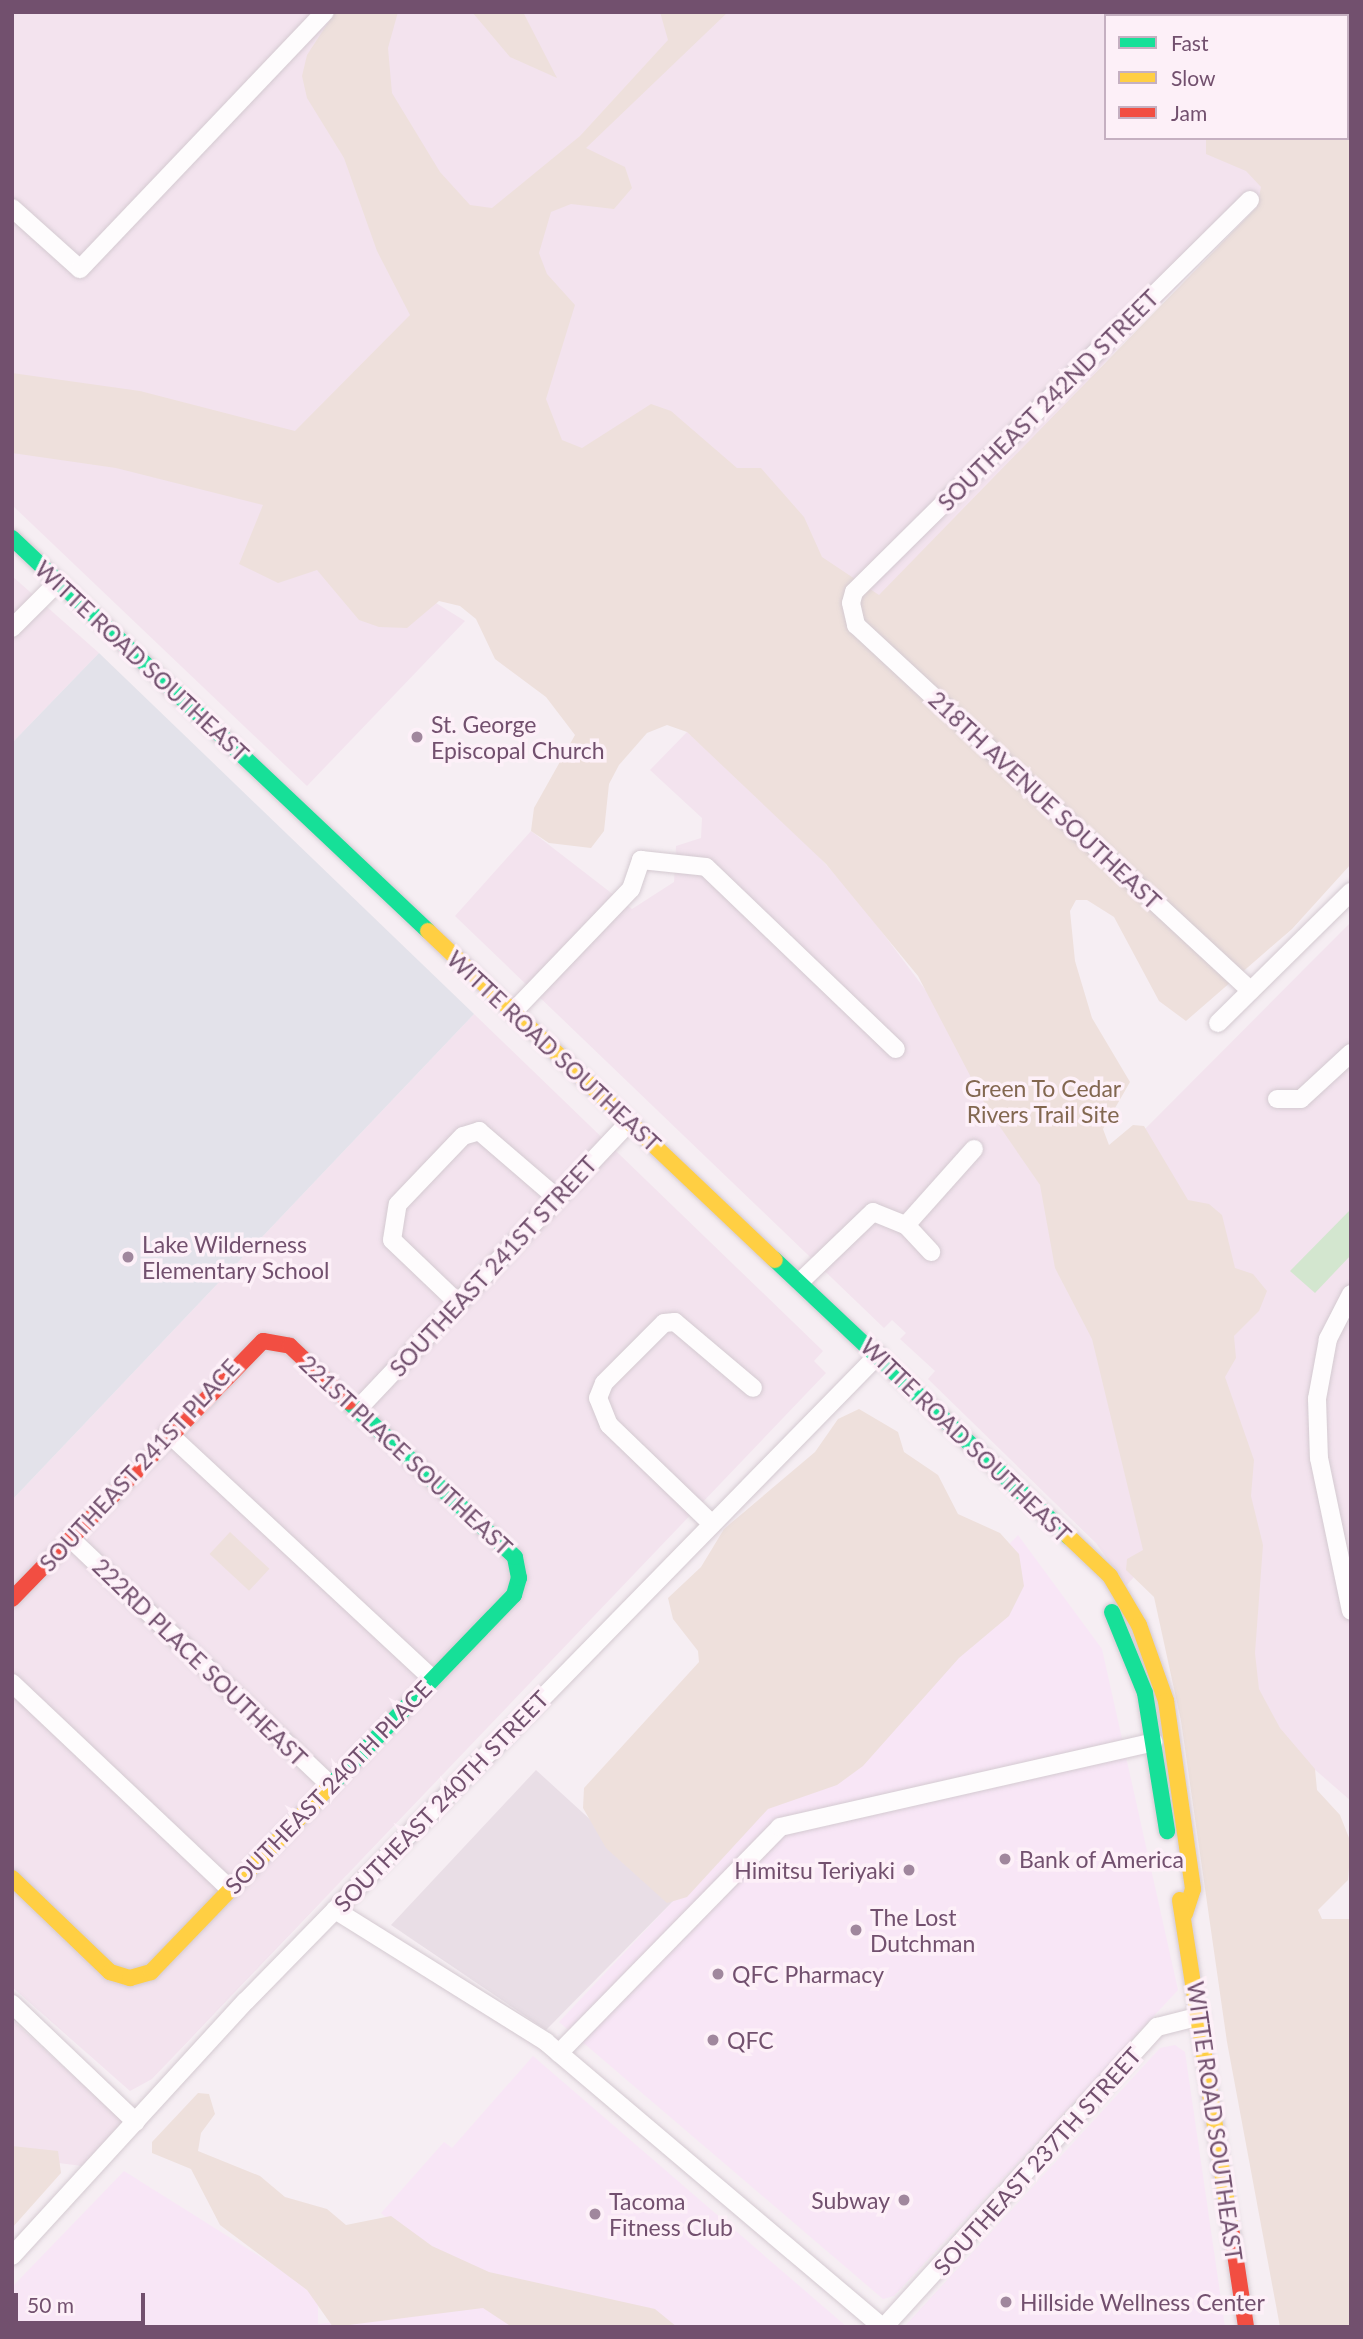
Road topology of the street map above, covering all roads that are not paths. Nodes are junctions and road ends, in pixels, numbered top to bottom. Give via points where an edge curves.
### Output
1 (326, 12) edge
2 (1250, 200) dead end
3 (12, 208) edge
4 (12, 538) edge
5 (58, 582) junction
6 (851, 603) joint
7 (12, 628) edge
8 (1351, 892) edge
9 (1251, 991) junction
10 (513, 1012) junction
11 (1218, 1023) dead end
12 (896, 1049) dead end
13 (1351, 1053) edge
14 (1277, 1099) dead end
15 (629, 1122) junction
16 (974, 1149) dead end
17 (557, 1198) junction
18 (906, 1225) junction
19 (931, 1252) dead end
20 (800, 1282) junction
21 (1351, 1294) edge
22 (458, 1303) junction
23 (271, 1341) joint
24 (878, 1355) junction
25 (753, 1388) dead end
26 (358, 1410) junction
27 (168, 1433) junction
28 (712, 1524) junction
29 (70, 1538) junction
30 (1093, 1565) junction
31 (1348, 1577) edge
32 (519, 1586) joint
33 (12, 1599) edge
34 (1351, 1611) edge
35 (432, 1678) junction
36 (12, 1683) edge
37 (1153, 1742) junction
38 (330, 1785) junction
39 (1185, 1835) junction
40 (12, 1878) edge
41 (230, 1889) junction
42 (335, 1910) junction
43 (1185, 1914) junction
44 (12, 2004) edge
45 (1200, 2016) junction
46 (559, 2053) junction
47 (136, 2122) junction
48 (12, 2256) edge
49 (883, 2327) edge
50 (1246, 2327) edge

1 - 3 street via 80,269
2 - 6 street, SOUTHEAST 242ND STREET via 866,581
4 - 5 street, WITTE ROAD SOUTHEAST
5 - 7 street
5 - 10 street, WITTE ROAD SOUTHEAST
6 - 9 street, 218TH AVENUE SOUTHEAST via 856,625
8 - 9 street
9 - 11 street
10 - 12 street via 631,889 641,860 706,867
10 - 15 street, WITTE ROAD SOUTHEAST
13 - 14 street via 1301,1099
15 - 17 street, SOUTHEAST 241ST STREET
15 - 20 street, WITTE ROAD SOUTHEAST
16 - 18 street
17 - 22 street, SOUTHEAST 241ST STREET
17 - 22 street via 479,1131 463,1136 398,1204 389,1226 402,1252
18 - 19 street
18 - 20 street via 873,1212
20 - 24 street, WITTE ROAD SOUTHEAST
21 - 31 street via 1321,1360 1317,1399 1319,1458
22 - 26 street, SOUTHEAST 241ST STREET
23 - 26 street, 221ST PLACE SOUTHEAST via 290,1346
23 - 27 street, SOUTHEAST 241ST PLACE via 253,1345
24 - 28 street, SOUTHEAST 240TH STREET
24 - 30 street, WITTE ROAD SOUTHEAST
25 - 28 street via 675,1322 664,1323 604,1383 598,1398 609,1425
26 - 32 street, 221ST PLACE SOUTHEAST via 515,1557
27 - 29 street, SOUTHEAST 241ST PLACE
27 - 35 street
28 - 42 street, SOUTHEAST 240TH STREET
29 - 33 street, SOUTHEAST 241ST PLACE
29 - 38 street, 222RD PLACE SOUTHEAST
30 - 37 street, WITTE ROAD SOUTHEAST via 1137,1669
30 - 39 street, WITTE ROAD SOUTHEAST via 1125,1598 1154,1662 1172,1733
31 - 34 street
32 - 35 street, SOUTHEAST 240TH PLACE
35 - 38 street, SOUTHEAST 240TH PLACE
36 - 41 street
37 - 39 street via 1167,1762 1176,1822
37 - 43 street, WITTE ROAD SOUTHEAST
37 - 46 street via 780,1826
38 - 41 street, SOUTHEAST 240TH PLACE
39 - 43 street, WITTE ROAD SOUTHEAST via 1193,1889
40 - 41 street, SOUTHEAST 240TH PLACE via 110,1972 130,1978 151,1972
42 - 46 street
42 - 47 street, SOUTHEAST 240TH STREET
43 - 45 street, WITTE ROAD SOUTHEAST
44 - 47 street
45 - 49 street, SOUTHEAST 237TH STREET via 1157,2027
45 - 50 street, WITTE ROAD SOUTHEAST
46 - 49 street
47 - 48 street, SOUTHEAST 240TH STREET

